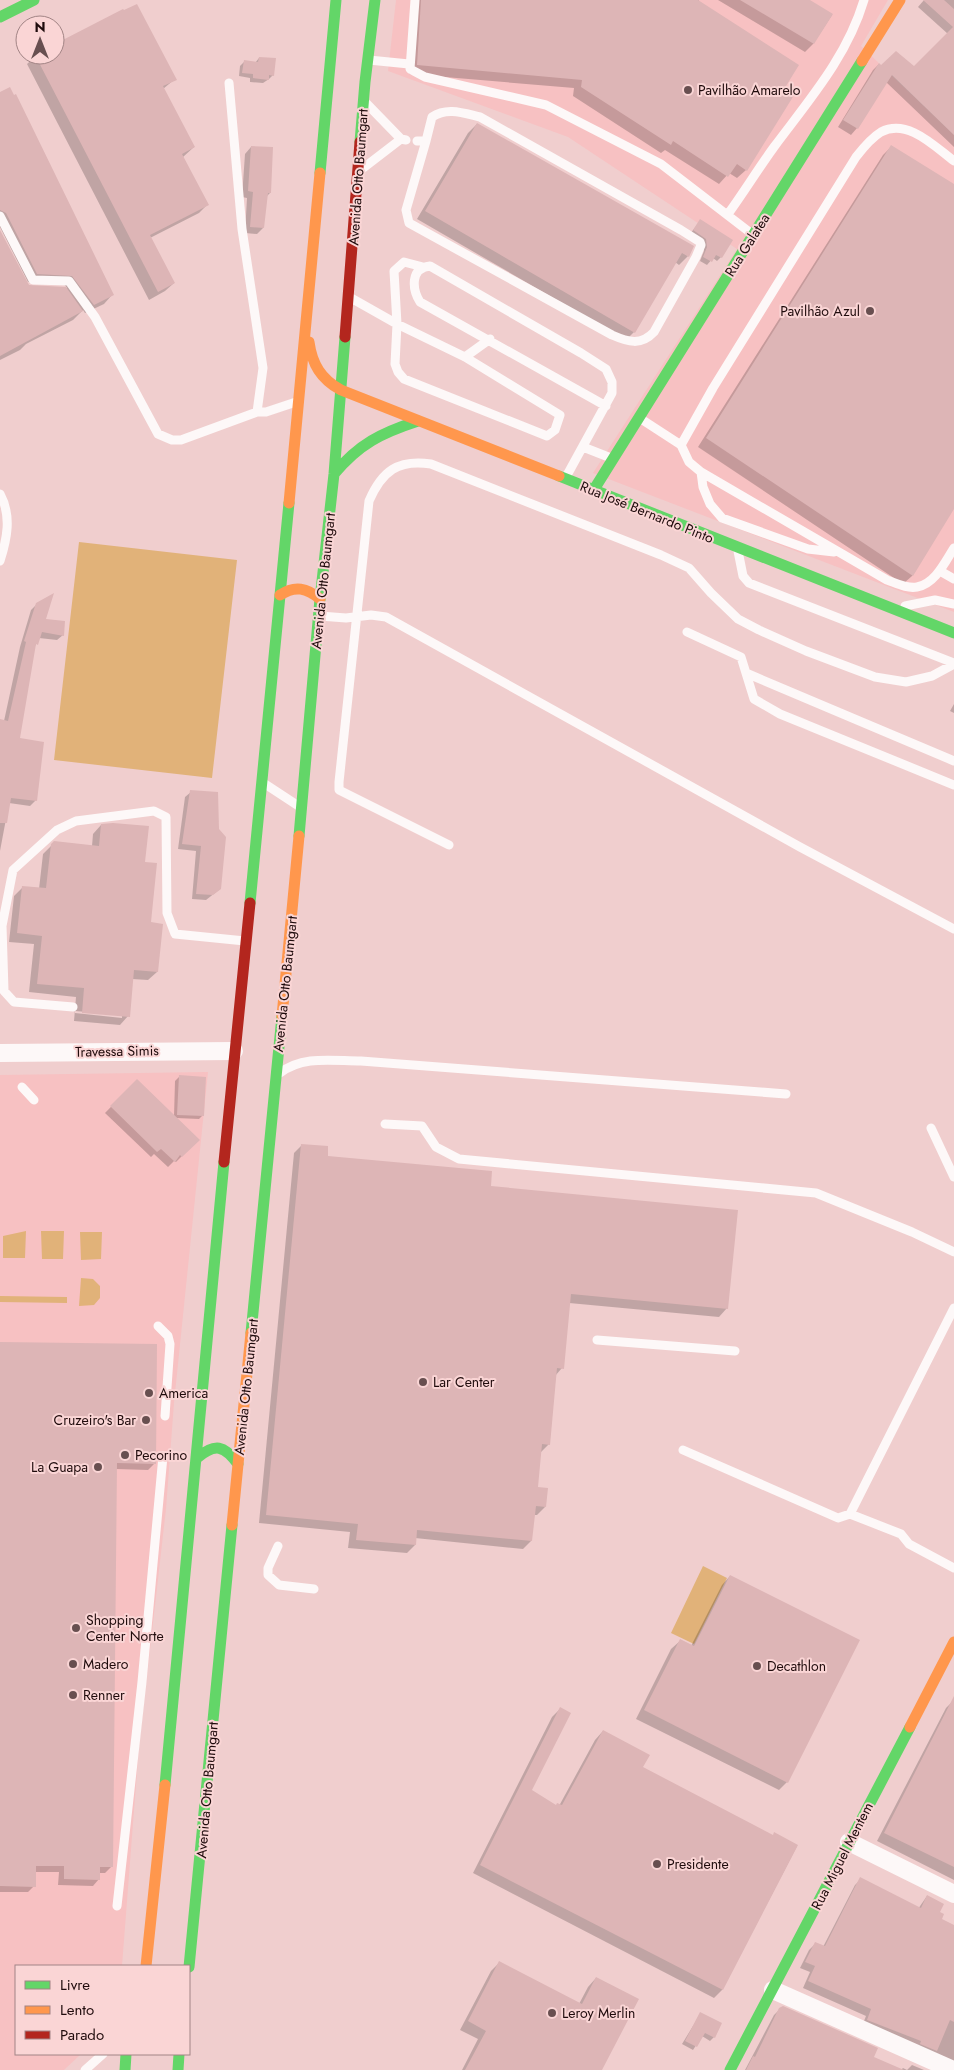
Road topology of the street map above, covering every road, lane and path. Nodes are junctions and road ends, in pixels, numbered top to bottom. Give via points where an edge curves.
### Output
1 (34, 0) edge
2 (336, 0) edge
3 (375, 0) edge
4 (415, 0) edge
5 (864, 0) edge
6 (900, 0) edge
7 (0, 17) edge
8 (368, 60) junction
9 (409, 64) junction
10 (229, 83) dead end
11 (364, 100) junction
12 (421, 141) joint
13 (954, 161) edge
14 (358, 172) junction
15 (728, 214) junction
16 (0, 216) edge
17 (753, 235) junction
18 (423, 267) junction
19 (348, 297) junction
20 (306, 323) junction
21 (397, 324) junction
22 (490, 340) junction
23 (464, 357) junction
24 (341, 390) junction
25 (298, 402) junction
26 (606, 406) junction
27 (257, 412) junction
28 (639, 418) junction
29 (418, 421) junction
30 (681, 445) junction
31 (583, 447) junction
32 (613, 459) junction
33 (700, 472) junction
34 (334, 474) junction
35 (565, 479) junction
36 (593, 490) junction
37 (0, 494) edge
38 (738, 548) junction
39 (954, 548) edge
40 (839, 553) junction
41 (0, 562) edge
42 (940, 571) junction
43 (954, 579) edge
44 (280, 595) junction
45 (320, 599) junction
46 (954, 604) edge
47 (893, 608) junction
48 (319, 616) junction
49 (357, 616) junction
50 (687, 632) dead end
51 (954, 633) edge
52 (954, 663) edge
53 (746, 674) junction
54 (954, 761) edge
55 (263, 782) junction
56 (954, 785) edge
57 (302, 809) junction
58 (449, 845) dead end
59 (954, 929) edge
60 (246, 941) junction
61 (73, 1007) dead end
62 (234, 1050) junction
63 (0, 1053) edge
64 (276, 1076) junction
65 (22, 1087) dead end
66 (786, 1094) dead end
67 (34, 1100) dead end
68 (385, 1124) dead end
69 (931, 1128) dead end
70 (954, 1177) edge
71 (954, 1252) edge
72 (954, 1308) edge
73 (158, 1326) dead end
74 (597, 1340) dead end
75 (735, 1351) dead end
76 (165, 1416) dead end
77 (200, 1424) junction
78 (242, 1429) junction
79 (683, 1450) dead end
80 (163, 1456) dead end
81 (197, 1458) junction
82 (238, 1464) junction
83 (850, 1514) junction
84 (278, 1546) dead end
85 (954, 1568) edge
86 (314, 1589) dead end
87 (954, 1642) edge
88 (849, 1842) junction
89 (954, 1894) edge
90 (117, 1906) dead end
91 (146, 1965) edge
92 (189, 1965) edge
93 (773, 1990) junction
94 (102, 2055) edge
95 (126, 2055) edge
96 (179, 2055) edge
97 (85, 2070) edge
98 (125, 2070) edge
99 (178, 2070) edge
100 (730, 2070) edge
101 (953, 2070) edge

1 - 7 main road
2 - 20 main road
3 - 8 main road, Avenida Otto Baumgart
4 - 9 lane
5 - 15 lane via 850,39 832,70
6 - 17 main road, Rua Galatea
8 - 9 lane
8 - 11 main road, Avenida Otto Baumgart
9 - 15 lane via 410,69 425,77 546,105 661,164
10 - 27 lane via 242,229 263,368
11 - 14 main road, Avenida Otto Baumgart
11 - 14 lane via 404,140
12 - 12 lane via 406,210 409,223 612,335 637,342 647,340 654,332 696,257 700,242 480,117 442,111 432,117
13 - 30 lane via 923,137 903,129 883,131 868,142 856,156 712,388
14 - 19 main road, Avenida Otto Baumgart
15 - 17 lane
16 - 27 lane via 33,280 69,281 95,317 158,434 181,440
17 - 28 main road, Rua Galatea
18 - 21 lane via 404,262 394,271
18 - 22 lane via 414,280 414,292 420,302
18 - 26 lane via 430,266 606,370 612,382 612,393
19 - 21 lane
19 - 24 main road, Avenida Otto Baumgart
20 - 24 main road, Rua José Bernardo Pinto via 314,368
20 - 25 main road
21 - 23 lane
21 - 23 lane via 395,364 404,379 547,436 555,430 560,415
22 - 23 lane
22 - 26 lane
24 - 29 main road, Rua José Bernardo Pinto
24 - 34 main road, Avenida Otto Baumgart
25 - 27 lane
25 - 44 main road
26 - 31 lane
28 - 30 lane
28 - 32 main road, Rua Galatea
29 - 34 main road via 384,431 346,458
29 - 35 main road, Rua José Bernardo Pinto
30 - 33 lane via 689,462
31 - 32 lane
31 - 35 lane
32 - 36 main road, Rua Galatea
33 - 40 lane
33 - 40 lane via 710,504 722,518 808,549
34 - 45 main road, Avenida Otto Baumgart
35 - 36 main road, Rua José Bernardo Pinto
36 - 38 main road, Rua José Bernardo Pinto
37 - 41 lane via 6,504 8,535
38 - 47 main road, Rua José Bernardo Pinto
38 - 52 lane via 743,576 749,583
39 - 42 lane
40 - 42 lane via 906,587 924,585
42 - 43 lane
44 - 45 main road via 287,589 298,587 311,591
44 - 55 main road
45 - 48 main road, Avenida Otto Baumgart
46 - 47 lane via 935,600
47 - 51 main road, Rua José Bernardo Pinto
48 - 49 lane
48 - 57 main road, Avenida Otto Baumgart
49 - 52 lane via 368,501 376,483 394,468 415,462 431,464 668,558 689,568 738,619 875,678 906,682 932,676
49 - 58 lane via 339,790
49 - 59 lane via 386,617
50 - 53 lane via 741,657
53 - 54 lane
53 - 56 lane via 754,699 780,714
55 - 57 lane
55 - 60 main road
57 - 64 main road, Avenida Otto Baumgart
60 - 61 lane via 175,934 166,913 166,817 154,811 76,821 57,830 13,870 2,926 4,990 14,1002
60 - 62 main road
62 - 63 street, Travessa Simis
62 - 77 main road
64 - 66 lane via 291,1064 303,1061 361,1061
64 - 78 main road, Avenida Otto Baumgart
65 - 67 lane
68 - 71 lane via 422,1126 436,1147 459,1159 816,1193
69 - 70 lane
72 - 83 lane
73 - 76 lane via 168,1336 170,1344
74 - 75 lane
77 - 78 main road via 219,1439 233,1437
77 - 81 main road
78 - 82 main road, Avenida Otto Baumgart
79 - 83 lane via 838,1518
80 - 90 lane
81 - 82 main road via 207,1449 219,1448 230,1452
81 - 91 main road
82 - 92 main road, Avenida Otto Baumgart
83 - 85 lane via 901,1534 909,1544
84 - 86 lane via 268,1575 279,1585
87 - 88 main road, Rua Miguel Mentem
88 - 89 street
88 - 93 main road, Rua Miguel Mentem
93 - 100 main road, Rua Miguel Mentem
93 - 101 street
94 - 97 lane
95 - 98 main road
96 - 99 main road

